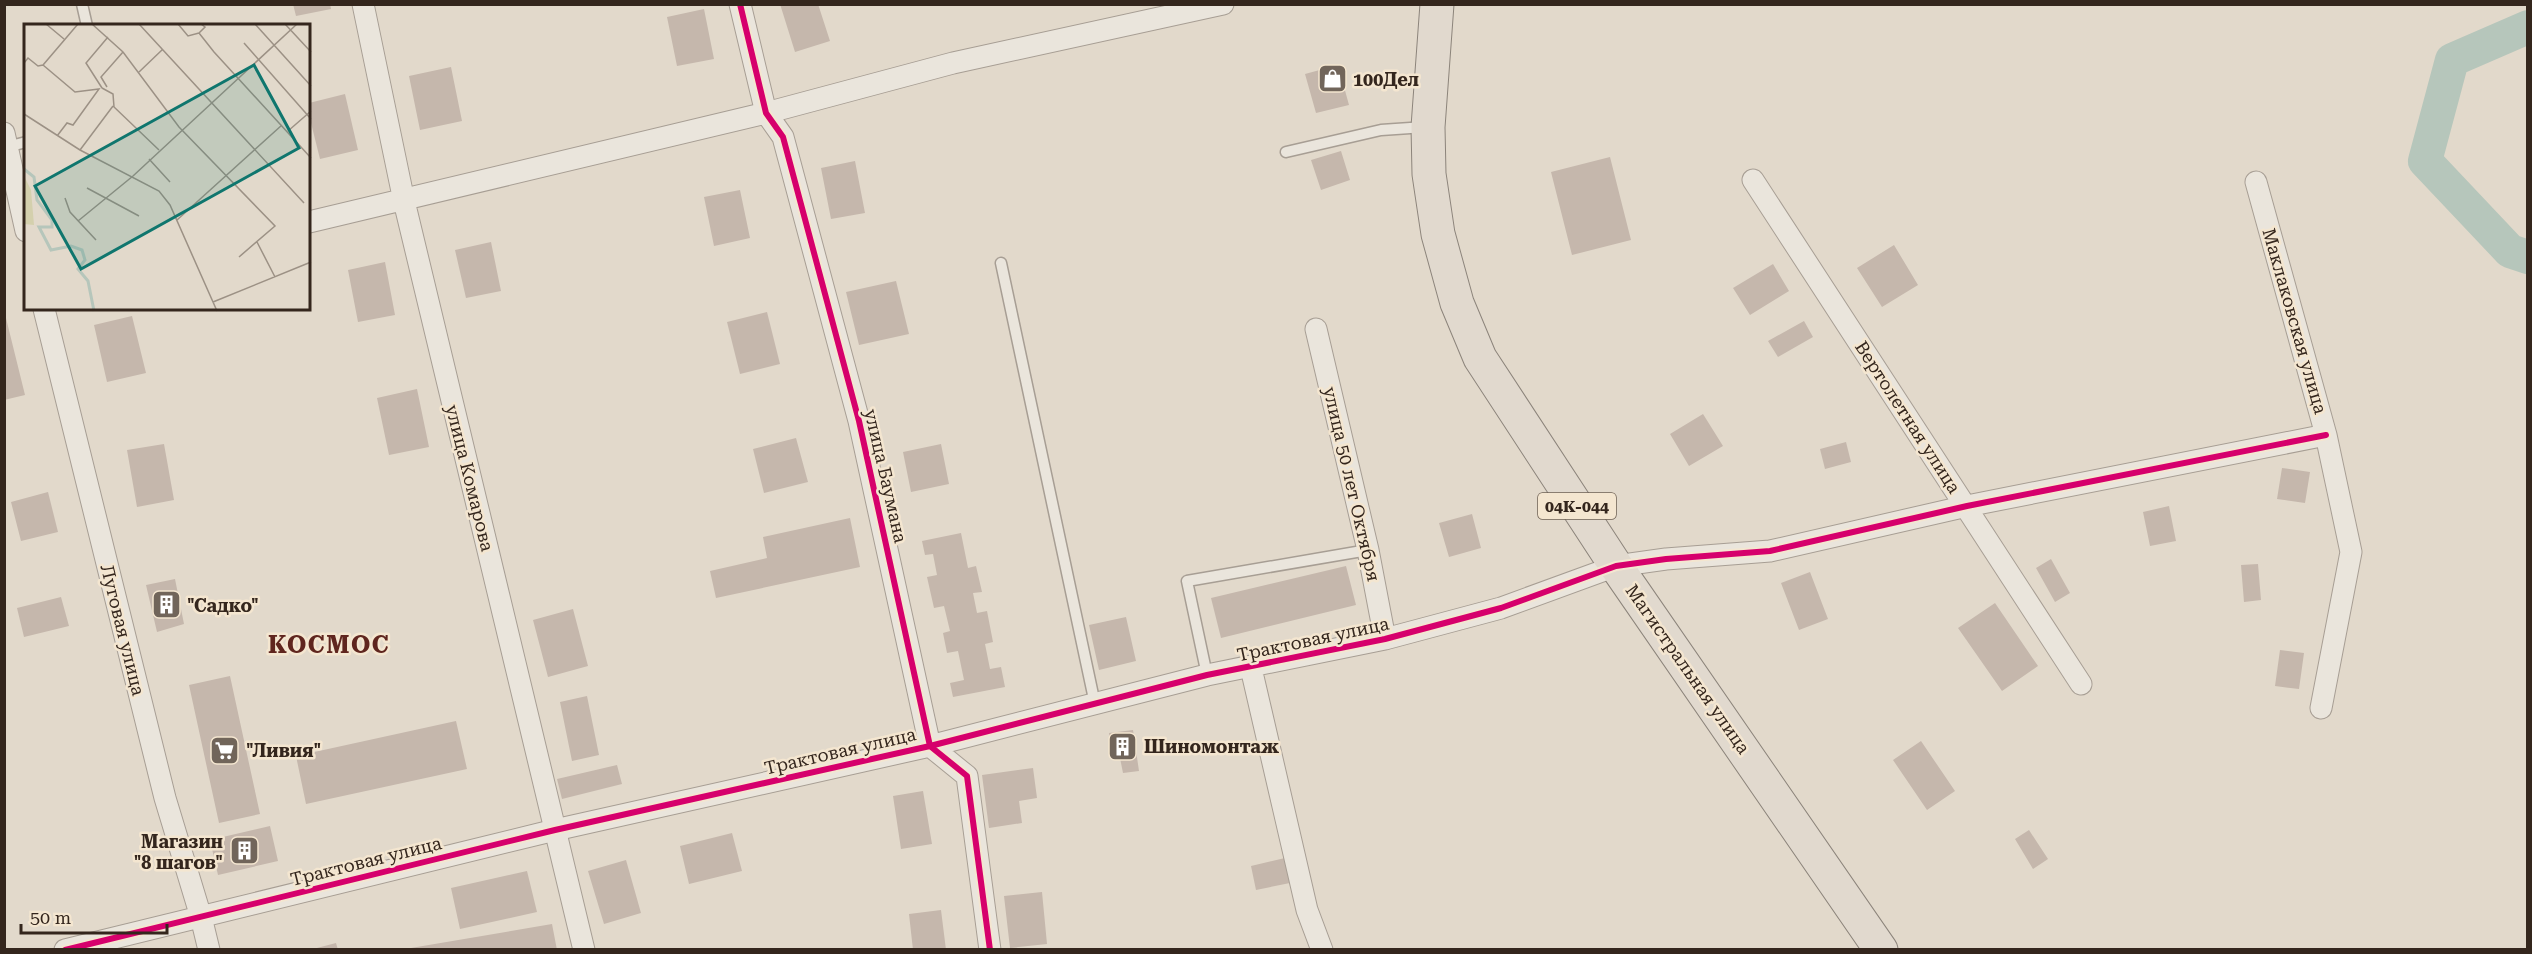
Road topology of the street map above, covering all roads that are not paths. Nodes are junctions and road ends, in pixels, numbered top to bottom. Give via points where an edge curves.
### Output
1 (82, 4) edge
2 (363, 4) edge
3 (740, 4) edge
4 (1223, 4) edge
5 (1437, 4) edge
6 (87, 24) edge
7 (766, 113) junction
8 (1428, 127) junction
9 (12, 141) edge
10 (1286, 152) dead end
11 (1753, 180) dead end
12 (2256, 182) dead end
13 (404, 201) junction
14 (11, 202) edge
15 (310, 222) edge
16 (24, 227) edge
17 (1001, 263) dead end
18 (44, 310) edge
19 (1316, 329) dead end
20 (2326, 435) junction
21 (1966, 506) junction
22 (1368, 550) junction
23 (1616, 566) junction
24 (1385, 639) junction
25 (1251, 668) junction
26 (1208, 675) junction
27 (2081, 684) dead end
28 (1095, 704) junction
29 (2321, 708) dead end
30 (930, 746) junction
31 (555, 830) junction
32 (201, 917) junction
33 (65, 950) edge
34 (209, 950) edge
35 (584, 950) edge
36 (990, 950) edge
37 (1322, 950) edge
38 (1881, 950) edge

1 - 6 lane
2 - 13 street, улица Комарова
3 - 7 street, улица Баумана
4 - 7 street via 953,63
5 - 8 main road, Магистральная улица / 04К-044
7 - 13 street
7 - 30 street, улица Баумана via 783,137 859,421
8 - 10 lane via 1381,130
8 - 23 main road, Магистральная улица / 04К-044 via 1429,174 1438,234 1457,303 1480,358
9 - 14 street
11 - 21 street, Вертолетная улица
12 - 20 street, Маклаковская улица
13 - 15 street
13 - 31 street, улица Комарова
14 - 16 street
17 - 28 lane
18 - 32 street, Луговая улица via 165,798
19 - 22 street, улица 50 лет Октября
20 - 21 street, Трактовая улица
20 - 29 street, Маклаковская улица via 2351,552
21 - 23 street, Трактовая улица via 1770,551
21 - 27 street, Вертолетная улица
22 - 24 street, улица 50 лет Октября
22 - 26 lane via 1187,581
23 - 24 street, Трактовая улица via 1501,608
23 - 38 main road, Магистральная улица / 04К-044
24 - 25 street, Трактовая улица
25 - 26 street, Трактовая улица
25 - 37 street via 1307,909
26 - 28 street, Трактовая улица
28 - 30 street, Трактовая улица
30 - 31 street, Трактовая улица
30 - 36 street via 967,777
31 - 32 street, Трактовая улица
31 - 35 street, улица Комарова
32 - 33 street, Трактовая улица
32 - 34 street, Луговая улица

